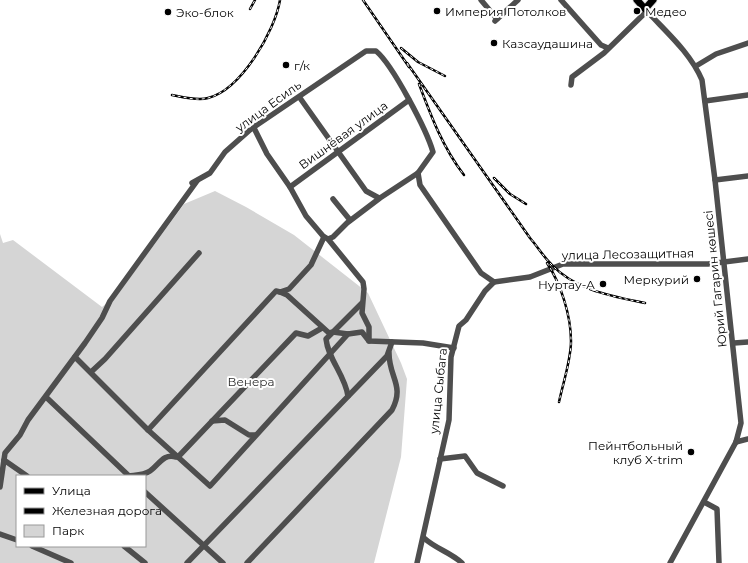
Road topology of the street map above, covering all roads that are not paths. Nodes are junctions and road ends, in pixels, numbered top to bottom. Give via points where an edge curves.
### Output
1 (481, 0) edge
2 (518, 0) edge
3 (560, 0) edge
4 (637, 0) edge
5 (653, 0) edge
6 (645, 6) edge
7 (748, 43) edge
8 (608, 48) junction
9 (696, 66) junction
10 (571, 85) dead end
11 (748, 95) edge
12 (300, 98) junction
13 (409, 100) junction
14 (705, 101) junction
15 (254, 128) junction
16 (338, 152) junction
17 (418, 173) junction
18 (748, 176) edge
19 (198, 180) junction
20 (715, 180) junction
21 (192, 183) dead end
22 (290, 187) junction
23 (380, 198) junction
24 (333, 199) dead end
25 (350, 220) junction
26 (328, 238) junction
27 (199, 253) dead end
28 (748, 259) edge
29 (724, 263) junction
30 (494, 282) junction
31 (280, 292) junction
32 (362, 303) junction
33 (322, 328) junction
34 (333, 332) junction
35 (348, 334) junction
36 (369, 341) junction
37 (392, 342) junction
38 (748, 342) edge
39 (734, 343) junction
40 (454, 348) junction
41 (389, 350) junction
42 (331, 354) junction
43 (75, 357) junction
44 (90, 372) junction
45 (348, 396) junction
46 (46, 397) junction
47 (212, 421) junction
48 (148, 430) junction
49 (255, 435) junction
50 (748, 439) edge
51 (736, 442) junction
52 (178, 457) junction
53 (440, 459) junction
54 (4, 460) junction
55 (26, 475) edge
56 (128, 475) edge
57 (134, 475) edge
58 (0, 486) edge
59 (503, 486) dead end
60 (146, 493) edge
61 (704, 502) junction
62 (0, 534) edge
63 (424, 538) junction
64 (16, 540) edge
65 (204, 545) junction
66 (34, 547) edge
67 (125, 547) edge
68 (70, 563) edge
69 (145, 563) edge
70 (187, 563) edge
71 (223, 563) edge
72 (247, 563) edge
73 (417, 563) edge
74 (462, 563) edge
75 (670, 563) edge
76 (719, 563) edge

1 - 2 street via 496,20
3 - 8 street via 597,41
4 - 6 main road, Юрий Гагарин көшесі
5 - 6 main road
6 - 8 street
6 - 9 street, Юрий Гагарин көшесі
7 - 9 street via 716,54
8 - 10 street via 572,77
9 - 14 street, Юрий Гагарин көшесі via 702,80
11 - 14 street
12 - 13 street, улица Есиль via 316,84 366,51 376,51
12 - 15 street, улица Есиль
12 - 16 street
13 - 16 street, Вишнёвая улица
13 - 17 street via 430,140 433,152
14 - 20 street, Юрий Гагарин көшесі
15 - 19 street, улица Есиль via 225,152 210,173
15 - 22 street via 267,154
16 - 22 street, Вишнёвая улица
16 - 23 street via 366,191
17 - 23 street
17 - 30 street via 420,184 481,273
18 - 20 street
19 - 21 street, улица Есиль
19 - 43 street via 110,301 102,318
20 - 29 street, Юрий Гагарин көшесі
22 - 26 street via 306,216
23 - 25 street
24 - 25 street
25 - 26 street
26 - 31 street via 311,265 289,289
26 - 32 street via 363,282
27 - 44 street via 105,360
28 - 29 street, улица Лесозащитная
29 - 30 street, улица Лесозащитная via 563,264 530,277
29 - 39 street, Юрий Гагарин көшесі
30 - 40 street, улица Сыбага via 460,326
31 - 33 street via 287,295
31 - 48 street via 276,292
32 - 34 street
32 - 36 street via 362,313 369,327
33 - 34 street via 329,333
33 - 47 street via 308,336 296,333
34 - 35 street
34 - 42 street via 326,339
35 - 36 street via 362,332
35 - 42 street
36 - 37 street
37 - 40 street
37 - 41 street
38 - 39 street
39 - 51 street, Юрий Гагарин көшесі via 741,423
40 - 53 street, улица Сыбага via 451,357 449,420
41 - 45 street via 387,356
41 - 72 street via 389,364 398,388 398,397 392,410
42 - 45 street via 347,386
42 - 49 street
43 - 44 street
43 - 46 street
44 - 48 street
45 - 65 street
46 - 54 street via 5,453
46 - 56 street
47 - 49 street via 225,420 249,435
47 - 52 street
48 - 52 street
49 - 52 street via 210,486
50 - 51 street
51 - 61 street, Юрий Гагарин көшесі
52 - 57 street via 166,456 149,472
53 - 59 street via 465,456 477,473
53 - 63 street, улица Сыбага
54 - 55 street
54 - 58 street
60 - 65 street
61 - 75 street, Юрий Гагарин көшесі
61 - 76 street via 717,509
62 - 64 street
63 - 73 street, улица Сыбага
63 - 74 street via 434,547 453,555
65 - 70 street
65 - 71 street
66 - 68 street
67 - 69 street

